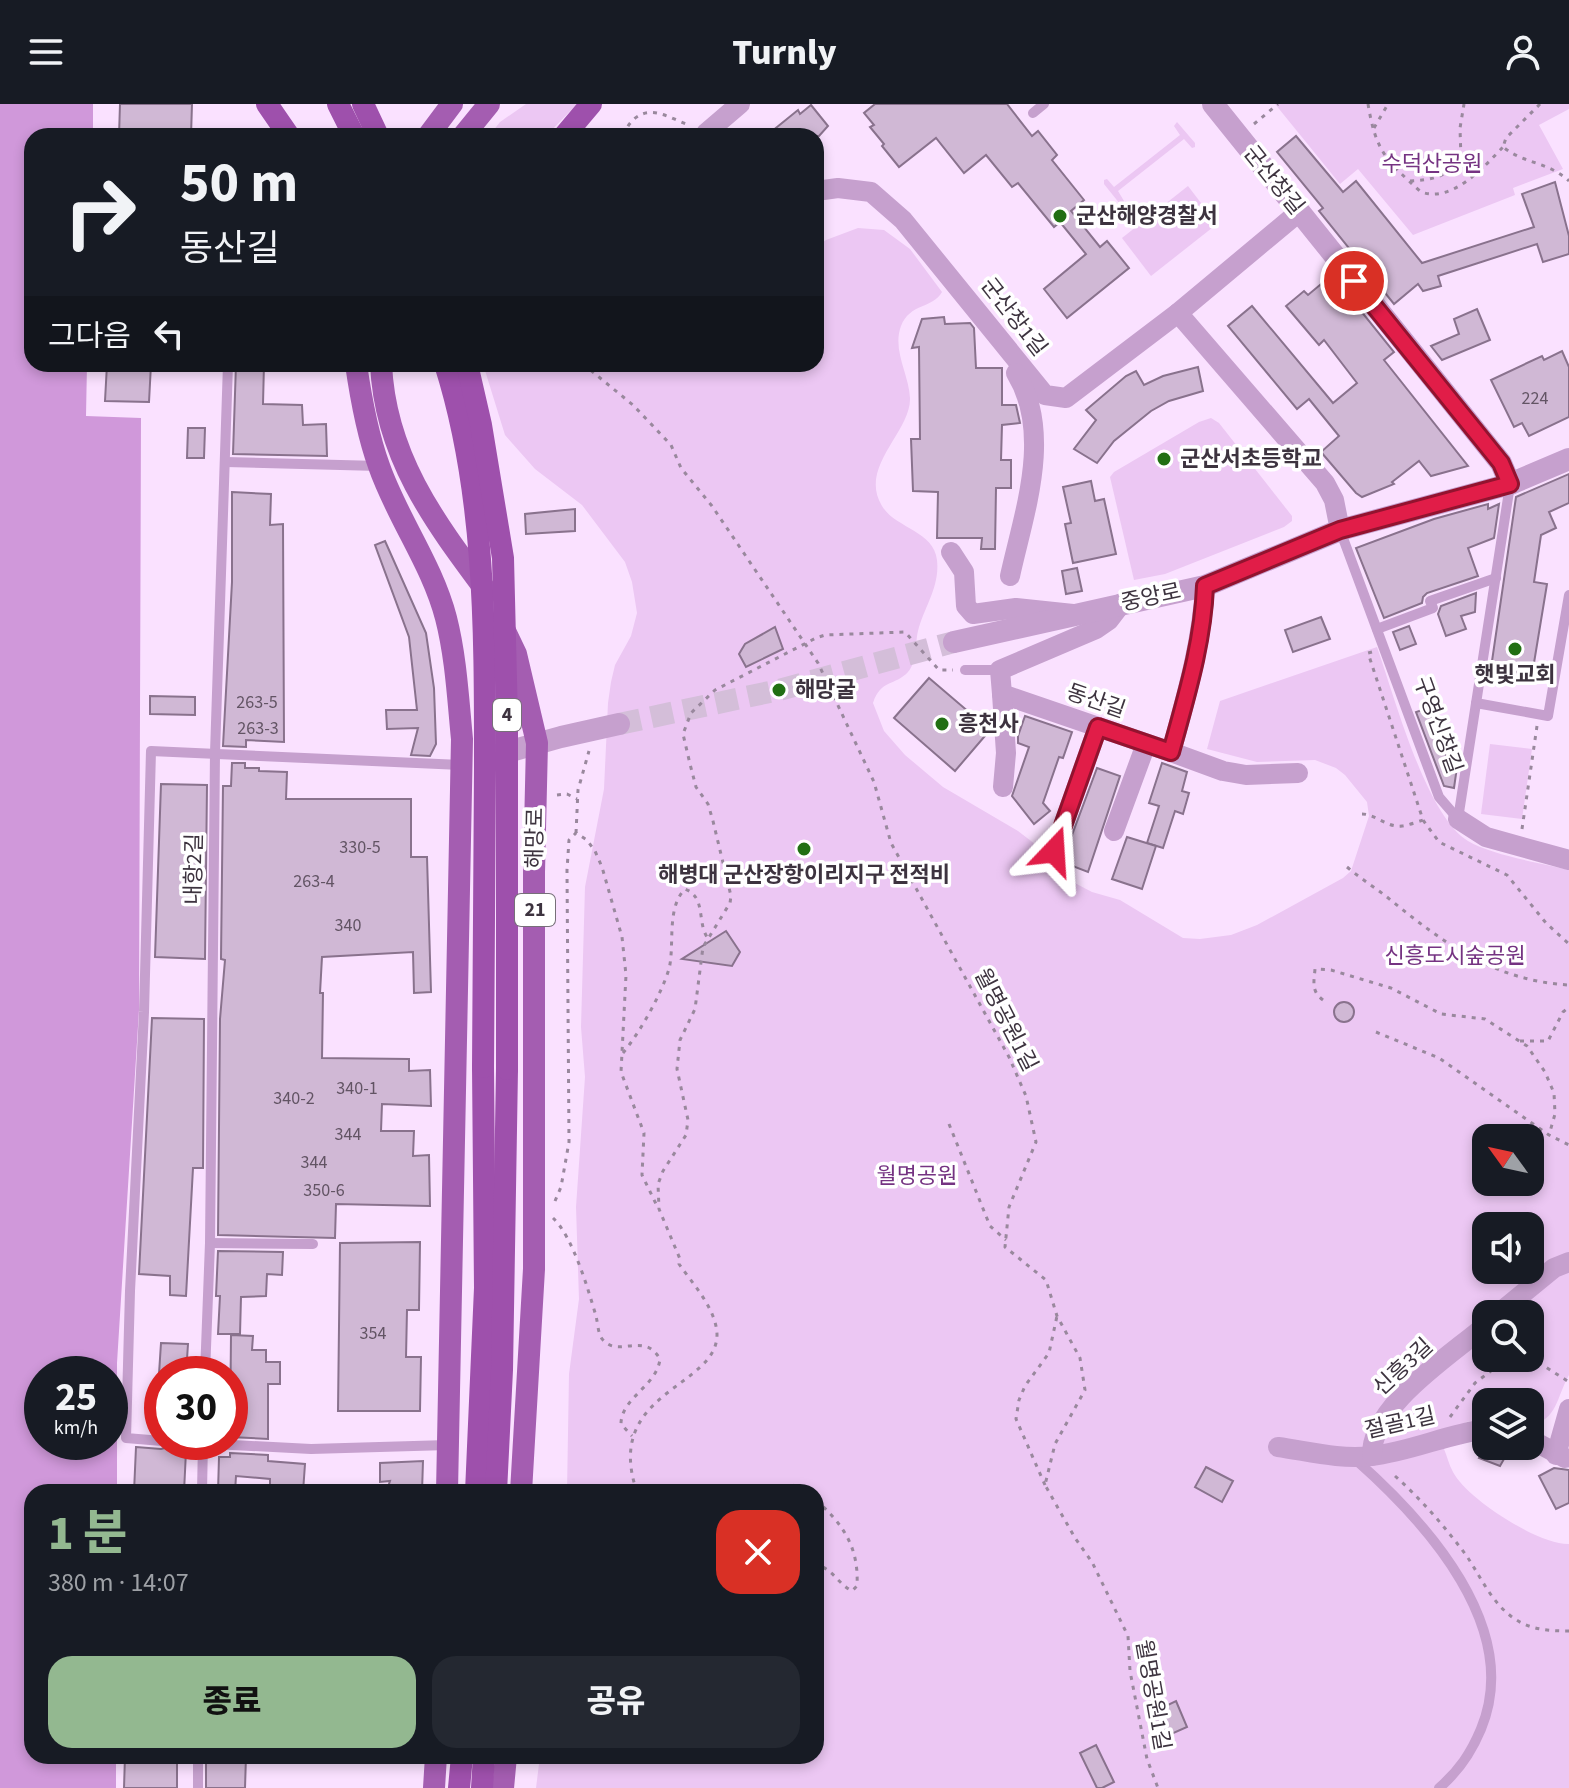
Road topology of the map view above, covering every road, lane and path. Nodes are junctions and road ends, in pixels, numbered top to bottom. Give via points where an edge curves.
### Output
1 (267, 104) edge
2 (338, 104) edge
3 (363, 104) edge
4 (452, 104) edge
5 (489, 104) edge
6 (591, 104) edge
7 (740, 104) edge
8 (1044, 104) edge
9 (1213, 104) edge
10 (1278, 104) edge
11 (1368, 104) edge
12 (1388, 104) edge
13 (1464, 104) edge
14 (1540, 104) edge
15 (1033, 113) dead end
16 (284, 128) edge
17 (350, 128) edge
18 (374, 128) edge
19 (434, 128) edge
20 (470, 128) edge
21 (571, 128) edge
22 (628, 128) edge
23 (693, 128) edge
24 (714, 128) edge
25 (1373, 129) junction
26 (1239, 136) junction
27 (1503, 147) junction
28 (1410, 181) junction
29 (1569, 181) edge
30 (824, 190) edge
31 (1299, 212) junction
32 (955, 281) junction
33 (1178, 313) junction
34 (228, 372) edge
35 (357, 372) edge
36 (382, 372) edge
37 (447, 372) edge
38 (469, 372) edge
39 (593, 372) edge
40 (226, 462) junction
41 (1567, 463) edge
42 (379, 466) junction
43 (1510, 484) junction
44 (1340, 530) junction
45 (951, 552) dead end
46 (1010, 576) dead end
47 (1496, 578) junction
48 (1205, 586) junction
49 (1569, 595) edge
50 (1122, 603) junction
51 (1568, 612) edge
52 (1073, 614) junction
53 (1377, 629) junction
54 (954, 642) tunnel mouth
55 (805, 643) junction
56 (965, 670) joint
57 (1000, 670) junction
58 (1002, 694) junction
59 (1476, 703) junction
60 (1538, 718) dead end
61 (619, 724) tunnel mouth
62 (1098, 727) junction
63 (587, 731) junction
64 (537, 743) junction
65 (1146, 744) junction
66 (1171, 752) junction
67 (215, 753) junction
68 (461, 765) junction
69 (1298, 773) dead end
70 (1003, 787) dead end
71 (557, 795) dead end
72 (577, 799) junction
73 (1362, 814) dead end
74 (1458, 819) junction
75 (1423, 820) dead end
76 (1114, 831) dead end
77 (576, 833) junction
78 (1521, 836) dead end
79 (1054, 851) dead end
80 (1569, 860) edge
81 (458, 863) junction
82 (1347, 867) dead end
83 (534, 872) junction
84 (707, 937) junction
85 (1569, 985) edge
86 (1323, 1000) dead end
87 (1569, 1007) edge
88 (1376, 1032) dead end
89 (1520, 1041) junction
90 (623, 1053) junction
91 (949, 1124) dead end
92 (1549, 1135) junction
93 (1569, 1145) edge
94 (553, 1204) dead end
95 (659, 1209) junction
96 (549, 1214) dead end
97 (1006, 1240) junction
98 (210, 1243) junction
99 (313, 1244) dead end
100 (1569, 1262) edge
101 (1515, 1300) edge
102 (1057, 1316) junction
103 (1472, 1336) edge
104 (206, 1356) edge
105 (1544, 1366) edge
106 (1489, 1372) edge
107 (1569, 1382) edge
108 (1569, 1409) edge
109 (1472, 1432) edge
110 (1451, 1436) junction
111 (633, 1437) junction
112 (144, 1440) edge
113 (448, 1445) junction
114 (248, 1446) edge
115 (1278, 1447) dead end
116 (1544, 1447) edge
117 (1362, 1456) junction
118 (1562, 1457) edge
119 (203, 1460) edge
120 (202, 1484) edge
121 (447, 1484) edge
122 (476, 1484) edge
123 (496, 1484) edge
124 (521, 1484) edge
125 (635, 1484) edge
126 (1045, 1485) junction
127 (824, 1508) edge
128 (824, 1568) edge
129 (1569, 1631) edge
130 (198, 1764) edge
131 (436, 1764) edge
132 (461, 1764) edge
133 (484, 1764) edge
134 (505, 1764) edge
135 (198, 1788) edge
136 (434, 1788) edge
137 (459, 1788) edge
138 (482, 1788) edge
139 (503, 1788) edge
140 (1158, 1788) edge
141 (1439, 1788) edge

1 - 16 highway
2 - 17 highway
3 - 18 highway
4 - 19 main road
5 - 20 main road
6 - 21 highway
7 - 24 street
8 - 15 lane
9 - 26 street, 군산창길
10 - 26 path
11 - 25 path
12 - 25 path
13 - 28 path via 1461,160 1440,177
14 - 27 path
22 - 23 path via 639,115 653,111
25 - 28 path via 1380,150
26 - 31 street, 군산창길
27 - 28 path via 1479,173 1443,193 1421,192
27 - 29 path via 1547,165
30 - 32 street, 군산창1길 via 871,192 920,238
31 - 33 street, 군산창1길
31 - 43 street, 군산창길 via 1501,463
32 - 33 street, 군산창1길 via 1045,395 1061,398
32 - 46 street via 962,304 1017,375 1032,416 1033,455
33 - 44 street via 1325,483
34 - 40 lane, 내항2길
35 - 42 main road
36 - 64 main road, 해망로 / 21 via 398,454 450,543 489,595 516,654
37 - 122 highway, 4, bridge via 467,450 485,673 485,1288
38 - 123 highway, 4, bridge via 503,558 507,1069
39 - 55 path, 월명공원1길 via 671,445 681,468
40 - 42 lane
40 - 67 lane, 내항2길
41 - 43 street, 중앙로
42 - 68 main road via 446,616 456,674
43 - 44 street, 중앙로
43 - 47 lane
44 - 48 street, 중앙로
44 - 53 lane, 구영신창길
45 - 52 street via 964,572 966,606 973,614 1016,608
47 - 53 lane via 1430,601 1433,608
47 - 59 lane
48 - 50 street, 중앙로
48 - 66 street via 1196,661
49 - 51 lane
50 - 52 street, 중앙로
50 - 57 street via 1096,629
51 - 59 lane via 1548,716
52 - 54 street, 중앙로
53 - 74 lane, 구영신창길 via 1439,797
55 - 56 path via 825,635 905,632 939,670
55 - 84 path via 715,690 691,713 683,734 696,787 708,804 731,896
55 - 97 path, 월명공원1길 via 874,782 891,843 1026,1096 1036,1142 1009,1207
56 - 57 lane
57 - 58 street
58 - 62 street, 동산길
58 - 70 street
59 - 74 lane
60 - 78 path
61 - 63 street
62 - 65 street, 동산길
62 - 79 street
63 - 64 street
63 - 72 path via 589,756
64 - 68 street
64 - 83 main road, 해망로 / 21
65 - 66 street, 동산길
65 - 76 street
66 - 69 street, 동산길 via 1246,775
67 - 68 lane
67 - 98 lane, 내항2길
67 - 112 lane via 151,751 126,1438
68 - 81 main road
71 - 72 path
72 - 77 path
73 - 75 path via 1398,826
74 - 80 street, 구영신창길 via 1486,837
77 - 90 path via 599,859 622,937
77 - 94 path via 569,840 567,870 569,1142
81 - 83 main road via 466,829 477,815 494,808 509,814
81 - 113 main road
82 - 85 path via 1417,921 1495,970
83 - 124 main road, 해망로 / 21 via 534,1269
84 - 90 path via 698,900 685,889 675,913 665,981
84 - 95 path via 695,1009 678,1055 688,1129 658,1184
86 - 89 path via 1313,987 1315,969 1391,988 1441,1014 1485,1019
87 - 89 path via 1548,1041
88 - 92 path via 1439,1058
89 - 92 path via 1554,1093
90 - 95 path via 623,1083 644,1133 644,1182
91 - 97 path via 990,1226
92 - 93 path
95 - 111 path via 679,1264 714,1318 717,1334 707,1358 640,1419
96 - 111 path via 569,1243 601,1337 613,1346 645,1345 660,1359 653,1379 622,1415 621,1424
97 - 102 path via 1005,1247 1046,1280
98 - 99 lane
98 - 104 lane, 내항2길
100 - 101 street
102 - 126 path via 1080,1358 1085,1390 1055,1444
102 - 126 path, 월명공원1길 via 1049,1353 1025,1386 1016,1419
103 - 117 street, 신흥3길 via 1409,1388
105 - 107 path
106 - 110 path via 1456,1406 1448,1426
108 - 118 street
109 - 110 street, 절골1길
110 - 117 street, 절골1길
111 - 125 path
113 - 114 lane
113 - 121 main road
115 - 117 street, 절골1길
116 - 118 street
117 - 129 path via 1429,1510 1515,1620 1537,1630
117 - 141 lane via 1425,1531 1476,1607 1486,1633 1491,1676 1487,1714 1472,1750
119 - 120 lane
126 - 140 path, 월명공원1길 via 1092,1562 1128,1636 1147,1759
127 - 128 path via 856,1553 857,1586 852,1591 846,1588
130 - 135 lane
131 - 136 main road
132 - 137 highway
133 - 138 highway
134 - 139 main road

